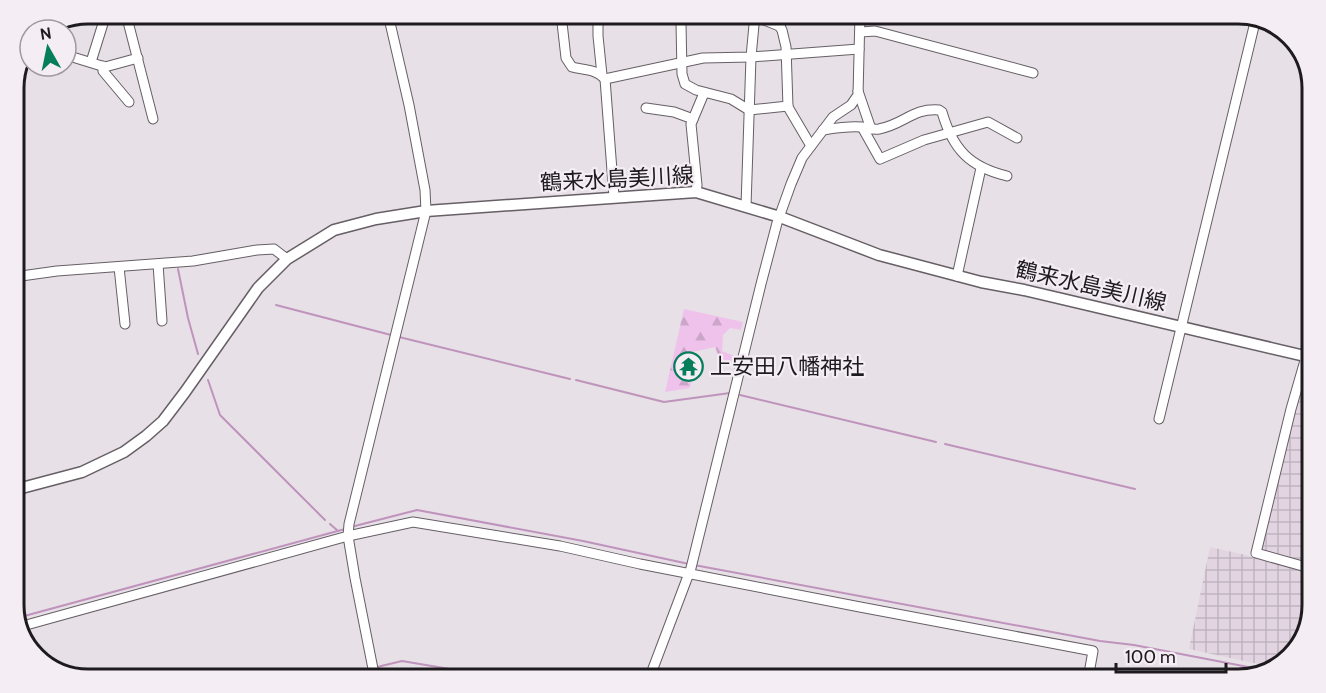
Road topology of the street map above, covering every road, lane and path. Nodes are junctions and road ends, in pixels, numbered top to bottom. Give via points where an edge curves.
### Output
1 (103, 24) edge
2 (129, 24) edge
3 (390, 24) edge
4 (562, 24) edge
5 (598, 24) edge
6 (679, 24) edge
7 (753, 24) edge
8 (775, 24) edge
9 (861, 24) edge
10 (779, 26) joint
11 (1254, 26) edge
12 (861, 32) junction
13 (859, 49) junction
14 (785, 55) junction
15 (751, 57) junction
16 (78, 58) edge
17 (138, 58) junction
18 (91, 62) junction
19 (683, 63) junction
20 (103, 66) junction
21 (1033, 73) dead end
22 (604, 77) junction
23 (858, 92) junction
24 (704, 93) junction
25 (129, 102) dead end
26 (788, 106) junction
27 (646, 108) dead end
28 (749, 110) junction
29 (153, 119) dead end
30 (693, 119) junction
31 (866, 128) junction
32 (823, 130) junction
33 (948, 132) junction
34 (1017, 138) dead end
35 (811, 146) junction
36 (981, 168) junction
37 (1007, 176) dead end
38 (696, 192) junction
39 (614, 197) junction
40 (746, 206) junction
41 (426, 211) junction
42 (780, 216) junction
43 (287, 258) junction
44 (158, 264) junction
45 (119, 267) junction
46 (24, 276) edge
47 (957, 276) junction
48 (162, 321) dead end
49 (125, 324) dead end
50 (1183, 327) junction
51 (1302, 356) edge
52 (1302, 373) edge
53 (1160, 419) dead end
54 (24, 487) edge
55 (348, 531) junction
56 (1302, 566) edge
57 (691, 568) junction
58 (27, 625) edge
59 (373, 669) edge
60 (653, 669) edge
61 (1090, 669) edge

1 - 18 street
2 - 17 street
3 - 41 street via 409,105
4 - 22 street via 566,58 572,67
5 - 22 street
6 - 19 street
7 - 15 street
8 - 10 street
9 - 12 street
10 - 14 street via 785,40
11 - 50 street
12 - 13 street
12 - 21 street via 875,31
13 - 14 street
13 - 23 street
14 - 15 street
14 - 26 street
15 - 19 street via 703,58
15 - 28 street
16 - 18 street
17 - 20 street
17 - 29 street
18 - 20 street
19 - 22 street
19 - 24 street via 685,84
20 - 25 street
22 - 39 street
23 - 31 street
23 - 32 street via 851,105 833,117
24 - 28 street via 731,99
24 - 30 street
26 - 28 street
26 - 35 street
27 - 30 street
28 - 40 street
30 - 38 street
31 - 32 street
31 - 33 street via 895,125 917,111 929,109 942,112
31 - 33 street via 880,159
32 - 35 street
33 - 34 street via 988,122
33 - 36 street via 971,162
35 - 42 street via 798,166
36 - 37 street
36 - 47 street
38 - 39 main road, 鶴来水島美川線
38 - 40 main road, 鶴来水島美川線
39 - 41 main road, 鶴来水島美川線
40 - 42 main road, 鶴来水島美川線
41 - 43 main road, 鶴来水島美川線 via 334,230
41 - 55 street
42 - 47 main road, 鶴来水島美川線 via 879,255
42 - 57 street
43 - 44 street via 274,249
43 - 54 main road, 鶴来水島美川線 via 258,288 163,421 146,436 124,452 82,472
44 - 45 street
44 - 48 street
45 - 46 street
45 - 49 street
47 - 50 main road, 鶴来水島美川線
50 - 51 main road, 鶴来水島美川線
50 - 53 street
52 - 56 street via 1256,553
55 - 57 street via 423,523
55 - 58 street
55 - 59 street
57 - 60 street
57 - 61 street via 1093,651

